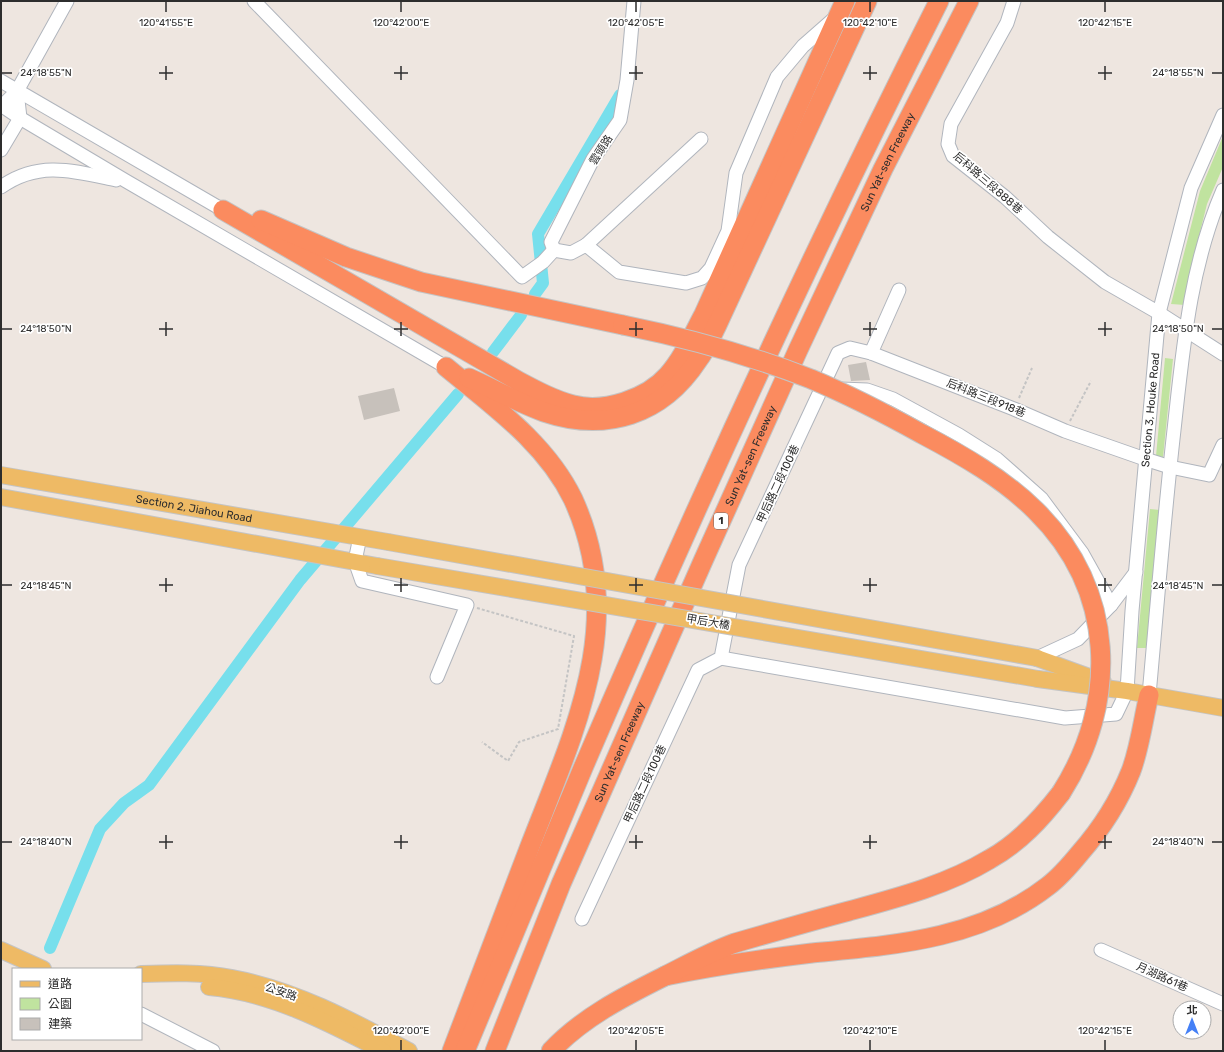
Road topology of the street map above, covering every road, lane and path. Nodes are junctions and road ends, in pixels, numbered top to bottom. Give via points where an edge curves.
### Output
1 (66, 1) edge
2 (254, 1) edge
3 (634, 1) edge
4 (868, 1) edge
5 (939, 1) edge
6 (969, 1) edge
7 (1014, 1) edge
8 (841, 9) edge
9 (1, 81) edge
10 (17, 91) junction
11 (1, 106) edge
12 (1223, 115) edge
13 (20, 118) junction
14 (701, 139) dead end
15 (1, 150) edge
16 (126, 181) junction
17 (1, 187) edge
18 (1223, 190) edge
19 (223, 210) junction
20 (586, 245) junction
21 (554, 250) junction
22 (899, 290) dead end
23 (1159, 313) junction
24 (1184, 331) junction
25 (871, 353) junction
26 (1223, 354) edge
27 (446, 368) junction
28 (1032, 368) dead end
29 (1091, 381) dead end
30 (823, 388) junction
31 (1014, 409) junction
32 (1065, 431) junction
33 (1223, 445) edge
34 (1145, 459) junction
35 (1170, 467) junction
36 (1, 475) edge
37 (1, 497) edge
38 (360, 538) junction
39 (388, 542) joint
40 (355, 561) junction
41 (377, 566) joint
42 (1136, 572) junction
43 (467, 605) junction
44 (1110, 605) junction
45 (721, 658) junction
46 (1037, 658) junction
47 (437, 677) dead end
48 (1127, 691) junction
49 (1149, 695) junction
50 (1223, 708) edge
51 (482, 742) dead end
52 (582, 919) dead end
53 (1, 950) edge
54 (1101, 950) dead end
55 (41, 968) edge
56 (142, 974) edge
57 (665, 976) junction
58 (142, 984) edge
59 (1223, 1004) edge
60 (142, 1015) edge
61 (212, 1051) edge
62 (383, 1051) edge
63 (409, 1051) edge
64 (452, 1051) edge
65 (466, 1051) edge
66 (495, 1051) edge
67 (551, 1051) edge

1 - 10 street
2 - 21 street via 522,277 543,262
3 - 21 street, 雲頭路 via 627,80 620,120 593,159 552,242
4 - 27 highway via 717,325 699,360 664,398 618,420 580,420 544,412
5 - 65 highway via 863,152 680,546 583,768
6 - 66 highway, Sun Yat-sen Freeway / 1 via 880,176 702,560 561,884
7 - 23 street, 后科路三段888巷 via 1007,23 951,124 948,144 953,156 1005,196 1048,237 1106,282
8 - 19 highway via 704,314 680,358 656,386 638,397 617,404 575,405 553,398 520,382
8 - 20 street via 803,46 777,77 736,173 728,231 711,268 702,278 686,283 619,272
9 - 10 street
10 - 11 street
10 - 13 street
10 - 19 street
11 - 13 street
12 - 23 street, Section 3, Houke Road via 1191,188
13 - 15 street
13 - 16 street
14 - 20 street
16 - 17 street via 50,169 28,173
16 - 27 street
18 - 24 street via 1197,268
19 - 57 highway, bridge via 264,221 346,257 421,282 704,343 776,366 839,391 970,461 1036,512 1062,542 1084,580 1096,616 1101,642 1100,687 1092,726 1079,761 1061,794 1030,829 991,859 950,880 907,895 735,943 713,951
20 - 21 street via 571,253
22 - 25 street
23 - 24 street, 后科路三段888巷
23 - 34 street, Section 3, Houke Road
24 - 26 street, 后科路三段888巷
24 - 35 street
25 - 30 street, 后科路三段918巷 via 850,348 838,353
25 - 31 street, 后科路三段918巷
27 - 64 highway via 515,424 555,469 572,499 588,541 595,572 598,610 592,661 575,729
28 - 31 path
29 - 32 path
30 - 44 street via 867,390 880,394 960,435 997,459 1041,498 1082,553
30 - 45 street, 甲后路二段100巷 via 739,565
31 - 32 street, 后科路三段918巷
32 - 34 street, 后科路三段918巷
33 - 35 street, 后科路三段918巷 via 1209,474
34 - 35 street, 后科路三段918巷
34 - 42 street, Section 3, Houke Road
35 - 49 street
36 - 38 main road, Section 2, Jiahou Road
37 - 40 main road, Section 2, Jiahou Road
38 - 39 main road, Section 2, Jiahou Road
38 - 40 street
39 - 46 main road, 甲后大橋, bridge
40 - 41 main road, Section 2, Jiahou Road
40 - 43 street via 362,581
41 - 48 main road, 甲后大橋, bridge via 1038,679
42 - 44 street
42 - 48 street, Section 3, Houke Road
43 - 47 street
43 - 51 path via 574,636 558,729 519,742 508,761
44 - 46 street via 1078,639
45 - 48 street via 1065,718 1116,714
45 - 52 street, 甲后路二段100巷 via 698,670
46 - 48 main road
48 - 49 main road
49 - 50 main road
49 - 57 highway via 1131,770 1107,818 1093,838 1050,885 1011,911 951,933 916,941 873,948 758,959
53 - 55 main road
54 - 59 street, 月湖路61巷
56 - 63 main road, 公安路 via 178,973 231,978 279,990 328,1010
57 - 67 highway via 603,1010 560,1041
58 - 62 main road, 公安路 via 229,988 275,1001
60 - 61 street

